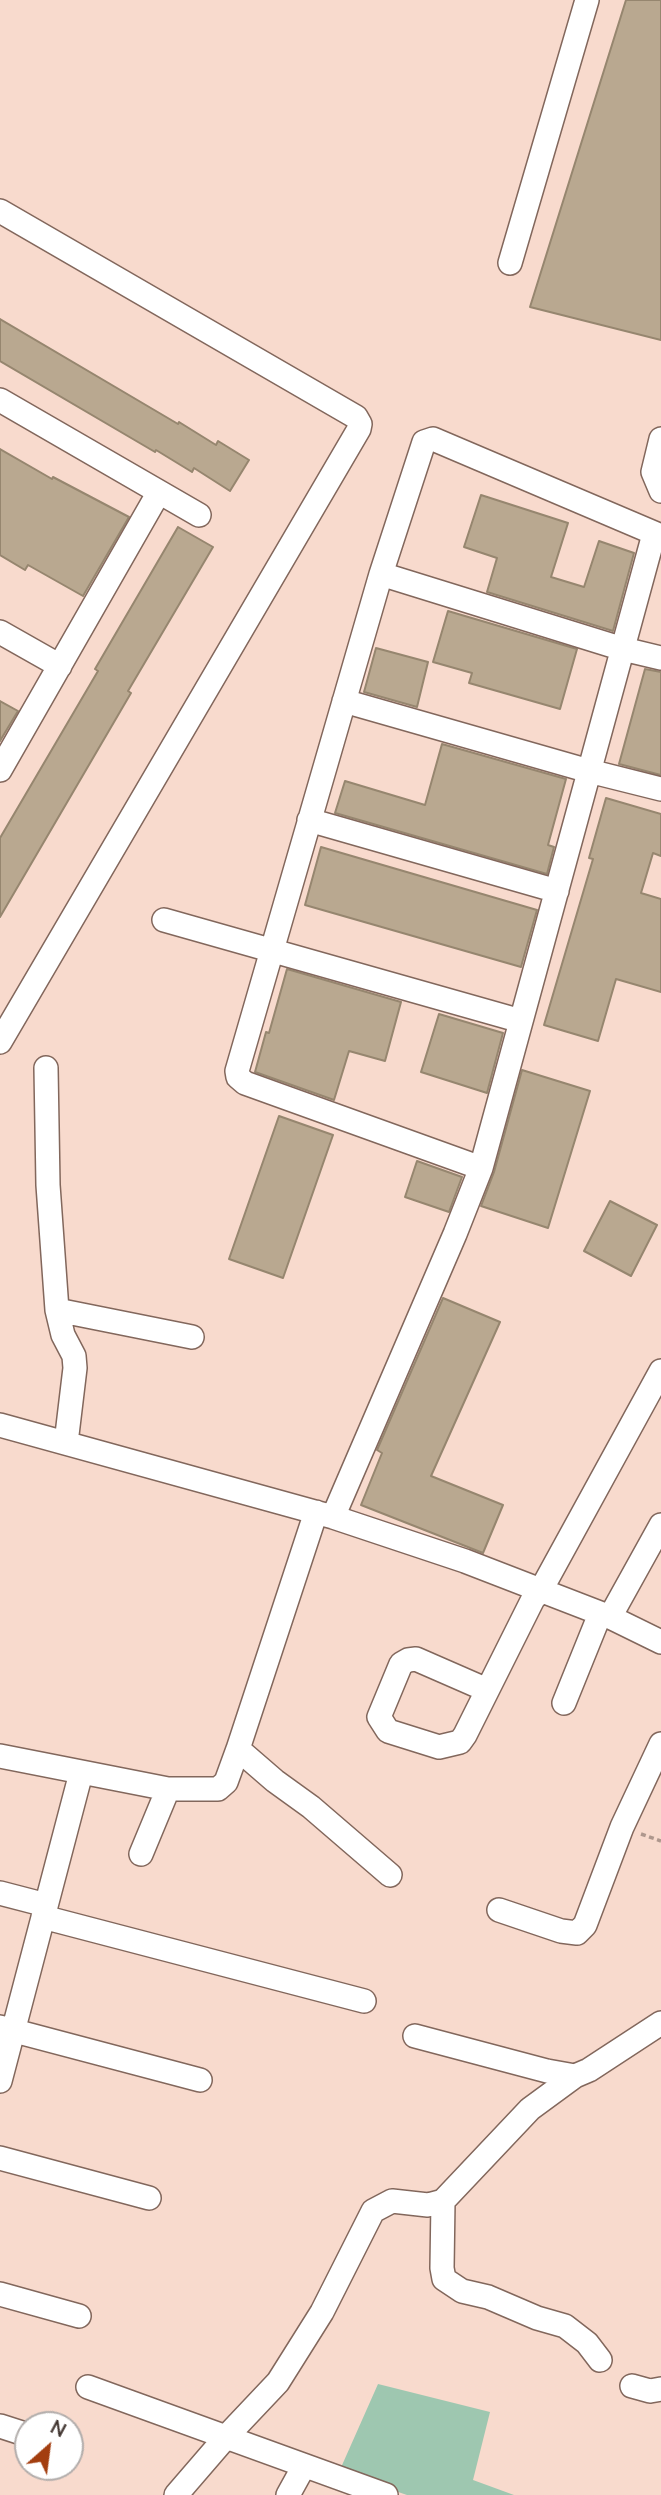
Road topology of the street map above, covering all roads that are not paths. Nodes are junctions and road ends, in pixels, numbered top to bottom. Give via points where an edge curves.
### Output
1 (587, 0) edge
2 (0, 211) edge
3 (509, 263) dead end
4 (0, 400) edge
5 (661, 439) edge
6 (661, 491) edge
7 (159, 492) junction
8 (199, 515) dead end
9 (658, 535) edge
10 (381, 574) junction
11 (0, 632) edge
12 (623, 649) junction
13 (661, 658) edge
14 (60, 666) junction
15 (344, 701) junction
16 (0, 770) edge
17 (589, 771) junction
18 (661, 789) edge
19 (309, 820) junction
20 (557, 891) junction
21 (164, 920) dead end
22 (271, 951) junction
23 (521, 1021) junction
24 (0, 1042) edge
25 (46, 1068) dead end
26 (481, 1168) junction
27 (57, 1310) junction
28 (192, 1337) dead end
29 (661, 1371) edge
30 (0, 1425) edge
31 (66, 1443) junction
32 (325, 1514) junction
33 (661, 1525) edge
34 (541, 1590) junction
35 (605, 1616) junction
36 (661, 1642) edge
37 (487, 1690) junction
38 (564, 1703) dead end
39 (661, 1744) edge
40 (238, 1749) junction
41 (0, 1756) edge
42 (81, 1773) junction
43 (168, 1789) junction
44 (141, 1854) dead end
45 (390, 1875) dead end
46 (0, 1893) edge
47 (499, 1910) dead end
48 (45, 1911) junction
49 (364, 2001) dead end
50 (661, 2023) edge
51 (7, 2028) edge
52 (415, 2036) dead end
53 (575, 2076) junction
54 (200, 2080) dead end
55 (0, 2081) edge
56 (0, 2158) edge
57 (149, 2197) dead end
58 (443, 2201) junction
59 (0, 2294) edge
60 (79, 2316) dead end
61 (600, 2360) dead end
62 (632, 2386) dead end
63 (88, 2387) dead end
64 (661, 2389) edge
65 (226, 2437) junction
66 (304, 2466) junction
67 (176, 2495) edge
68 (288, 2495) edge
69 (387, 2495) edge

1 - 3 street
2 - 24 street via 356,417 360,424
4 - 7 street
5 - 6 street via 653,472
7 - 8 street
7 - 14 street
9 - 10 street via 433,439 424,442
9 - 12 street
10 - 12 street
10 - 15 street
11 - 14 street
12 - 13 street
12 - 17 street
14 - 16 street
15 - 17 street
15 - 19 street
17 - 18 street
17 - 20 street
19 - 20 street
19 - 22 street
20 - 23 street
21 - 22 street
22 - 23 street
22 - 26 street via 238,1077
23 - 26 street
25 - 27 street
26 - 32 street
27 - 28 street
27 - 31 street via 75,1367
29 - 34 street
30 - 31 street
31 - 32 street
32 - 34 street
32 - 40 street
33 - 35 street
34 - 35 street
34 - 37 street
35 - 36 street
35 - 38 street
37 - 37 street via 460,1742 439,1747 388,1731 379,1717 401,1664 408,1660 416,1659
39 - 47 street via 622,1827 585,1925 577,1933 561,1931
40 - 43 street via 226,1782 218,1789
40 - 45 street
41 - 42 street
42 - 43 street
42 - 48 street
43 - 44 street
46 - 48 street
48 - 49 street
48 - 51 street
50 - 53 street
51 - 54 street
51 - 55 street
52 - 53 street
53 - 58 street via 530,2109
56 - 57 street
58 - 61 street via 444,2279 462,2291 565,2326
58 - 65 street via 428,2205 392,2201 373,2211 322,2312 278,2382
59 - 60 street
62 - 64 street
63 - 65 street
65 - 66 street
65 - 67 street
66 - 68 street
66 - 69 street

